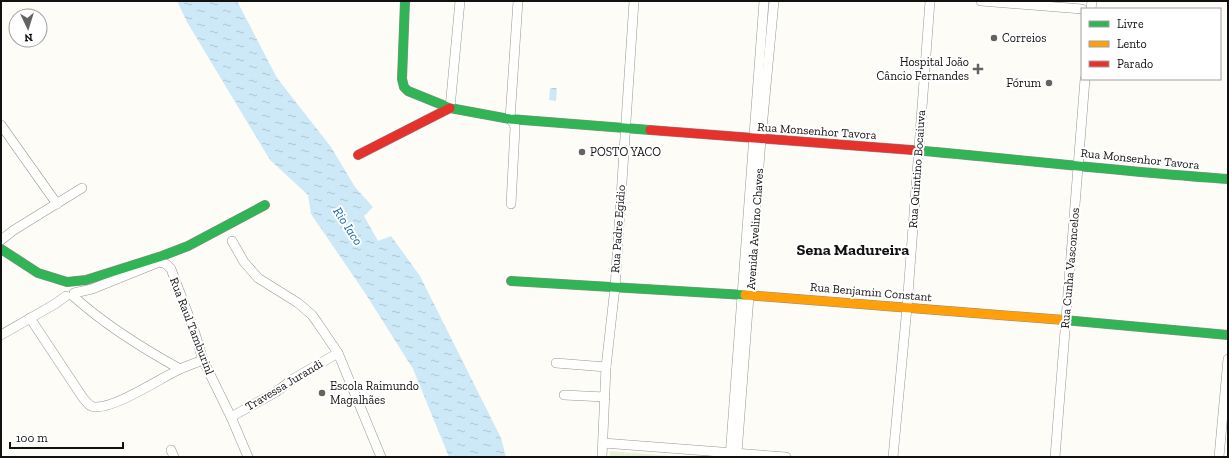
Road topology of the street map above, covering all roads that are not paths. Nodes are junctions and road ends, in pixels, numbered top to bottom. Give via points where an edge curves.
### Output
1 (405, 1) edge
2 (460, 1) edge
3 (518, 1) edge
4 (634, 1) edge
5 (764, 1) edge
6 (774, 1) edge
7 (930, 1) edge
8 (981, 1) edge
9 (1081, 9) edge
10 (1085, 80) edge
11 (450, 108) junction
12 (510, 119) junction
13 (1, 125) edge
14 (625, 128) junction
15 (757, 139) junction
16 (919, 151) junction
17 (358, 155) dead end
18 (1078, 165) junction
19 (1228, 179) edge
20 (82, 188) dead end
21 (57, 204) junction
22 (511, 204) dead end
23 (265, 205) dead end
24 (1, 240) edge
25 (232, 241) dead end
26 (1, 249) edge
27 (511, 281) dead end
28 (615, 287) junction
29 (70, 291) junction
30 (746, 294) junction
31 (907, 307) junction
32 (30, 318) junction
33 (1065, 320) junction
34 (1, 335) edge
35 (1228, 335) edge
36 (338, 353) junction
37 (1228, 359) edge
38 (203, 360) junction
39 (556, 363) dead end
40 (606, 367) junction
41 (180, 369) junction
42 (564, 395) dead end
43 (605, 397) junction
44 (231, 417) junction
45 (603, 443) junction
46 (733, 455) edge
47 (248, 457) edge
48 (381, 457) edge
49 (602, 457) edge
50 (786, 457) edge
51 (893, 457) edge
52 (1055, 457) edge
53 (1219, 457) edge

1 - 11 street, Rua Monsenhor Tavora via 402,79 404,87
2 - 11 street
3 - 12 street
4 - 14 street, Rua Padre Egidio
5 - 15 street, Avenida Avelino Chaves
6 - 15 street, Avenida Avelino Chaves
7 - 16 street, Rua Quintino Bocaiuva
8 - 9 street
10 - 18 street, Rua Cunha Vasconcelos
11 - 12 street, Rua Monsenhor Tavora
11 - 17 street
12 - 14 street, Rua Monsenhor Tavora
12 - 22 street via 515,128
13 - 21 street
14 - 15 street, Rua Monsenhor Tavora
14 - 28 street, Rua Padre Egidio
15 - 16 street, Rua Monsenhor Tavora
15 - 30 street, Avenida Avelino Chaves
16 - 18 street, Rua Monsenhor Tavora
16 - 31 street, Rua Quintino Bocaiuva
18 - 19 street, Rua Monsenhor Tavora
18 - 33 street, Rua Cunha Vasconcelos
20 - 21 street
21 - 24 street
23 - 29 street via 188,246 86,280
25 - 36 street via 244,262 258,278 312,315
26 - 29 street
27 - 28 street, Rua Benjamin Constant
28 - 30 street, Rua Benjamin Constant
28 - 40 street, Rua Padre Egidio
29 - 32 street
29 - 38 street, Rua Raul Tamburinl via 85,292 158,262 166,264 171,269
29 - 41 street via 105,323 150,353
30 - 31 street, Rua Benjamin Constant
30 - 46 street, Avenida Avelino Chaves
31 - 33 street, Rua Benjamin Constant
31 - 51 street, Rua Quintino Bocaiuva
32 - 34 street
32 - 41 street via 83,398 93,407 116,403
33 - 35 street, Rua Benjamin Constant
33 - 52 street, Rua Cunha Vasconcelos
36 - 44 street, Travessa Jurandi
36 - 48 street
37 - 53 street
38 - 41 street
38 - 44 street, Rua Raul Tamburinl
39 - 40 street
40 - 43 street, Rua Padre Egidio
42 - 43 street
43 - 45 street, Rua Padre Egidio
44 - 47 street, Rua Raul Tamburinl
45 - 46 street
45 - 49 street, Rua Padre Egidio
46 - 50 street

